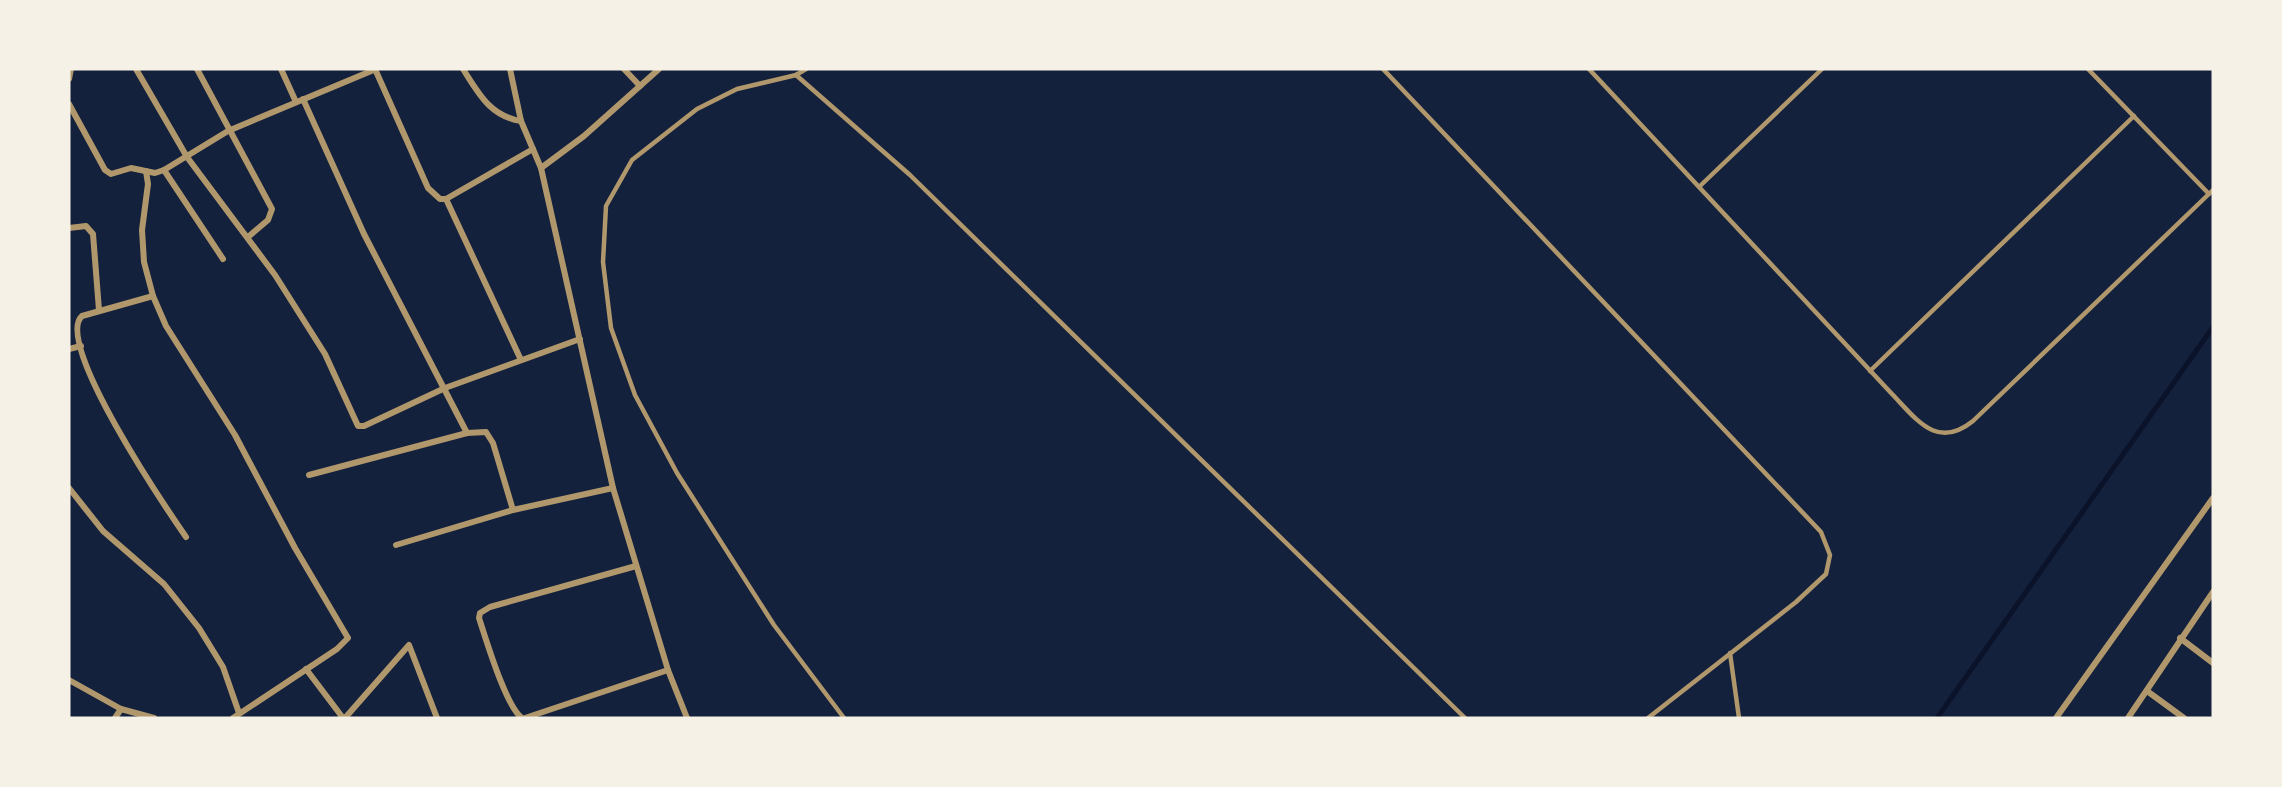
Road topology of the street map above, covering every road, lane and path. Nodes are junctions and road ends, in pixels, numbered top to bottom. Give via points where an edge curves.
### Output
1 (71, 69) edge
2 (136, 69) edge
3 (197, 69) edge
4 (281, 69) edge
5 (376, 69) edge
6 (463, 69) edge
7 (510, 69) edge
8 (624, 69) edge
9 (659, 69) edge
10 (806, 69) edge
11 (1383, 69) edge
12 (1589, 69) edge
13 (1821, 69) edge
14 (2088, 69) edge
15 (796, 75) junction
16 (69, 79) edge
17 (640, 86) junction
18 (303, 99) junction
19 (296, 102) junction
20 (69, 104) edge
21 (2134, 116) junction
22 (521, 121) junction
23 (228, 131) junction
24 (533, 150) junction
25 (187, 157) junction
26 (541, 168) junction
27 (164, 170) junction
28 (146, 171) junction
29 (1700, 186) junction
30 (2211, 192) edge
31 (446, 199) junction
32 (69, 228) edge
33 (248, 237) junction
34 (223, 259) dead end
35 (153, 296) junction
36 (99, 310) junction
37 (580, 339) junction
38 (81, 346) junction
39 (69, 349) edge
40 (521, 360) junction
41 (1870, 371) junction
42 (445, 388) junction
43 (467, 433) junction
44 (309, 475) dead end
45 (69, 488) edge
46 (613, 488) junction
47 (2213, 498) edge
48 (513, 510) junction
49 (186, 537) dead end
50 (396, 545) dead end
51 (636, 566) junction
52 (2213, 594) edge
53 (2180, 638) junction
54 (1730, 653) junction
55 (2213, 663) edge
56 (306, 669) junction
57 (668, 670) junction
58 (69, 680) edge
59 (2147, 691) junction
60 (121, 709) junction
61 (236, 716) edge
62 (115, 718) edge
63 (154, 718) edge
64 (344, 718) edge
65 (437, 718) edge
66 (524, 718) edge
67 (687, 718) edge
68 (844, 718) edge
69 (1465, 718) edge
70 (1648, 718) edge
71 (1739, 718) edge
72 (2056, 718) edge
73 (2128, 718) edge
74 (2184, 718) edge

1 - 16 street
2 - 25 street
3 - 23 street
4 - 19 street
5 - 18 street
5 - 31 street via 428,188 440,199
6 - 22 street via 494,112
7 - 22 street
8 - 17 street
9 - 17 street
10 - 15 lane
11 - 54 lane via 1821,532 1830,555 1826,574
12 - 29 lane
13 - 29 lane
14 - 21 lane
15 - 68 lane via 737,88 696,109 632,160 606,206 603,262 611,328 635,395 676,473 774,625
15 - 69 lane via 910,175
17 - 26 street
18 - 19 street
18 - 42 street via 364,234
19 - 23 street
20 - 28 street via 105,170 111,174 131,168
21 - 30 lane
21 - 41 lane
22 - 24 street
23 - 25 street
23 - 33 street via 272,209 268,220
24 - 26 street
24 - 31 street
25 - 27 street
25 - 33 street
26 - 37 street
27 - 28 street
27 - 34 street
28 - 35 street via 142,230 144,262
29 - 41 lane
30 - 41 lane via 1959,433 1943,434 1930,429
31 - 40 street
32 - 36 street via 86,226 93,234
33 - 42 street via 325,354 358,426
35 - 36 street
35 - 56 street via 166,326 217,404 295,548 346,631 345,643
36 - 38 street via 77,320
37 - 40 street
37 - 46 street
38 - 39 street
38 - 49 street via 111,418
40 - 42 street
42 - 43 street
43 - 44 street
43 - 48 street via 486,432 490,437
45 - 61 street via 103,531 164,584 199,628 223,666
46 - 48 street
46 - 51 street
47 - 72 street
48 - 50 street
51 - 57 street
51 - 66 street via 490,606 480,613 496,669 516,712
52 - 53 street
53 - 55 street
53 - 59 street
54 - 70 lane
54 - 71 lane
56 - 61 street
56 - 64 street
57 - 66 street
57 - 67 street
58 - 60 street
59 - 73 street
59 - 74 street
60 - 62 street
60 - 63 street
64 - 65 street via 409,645

